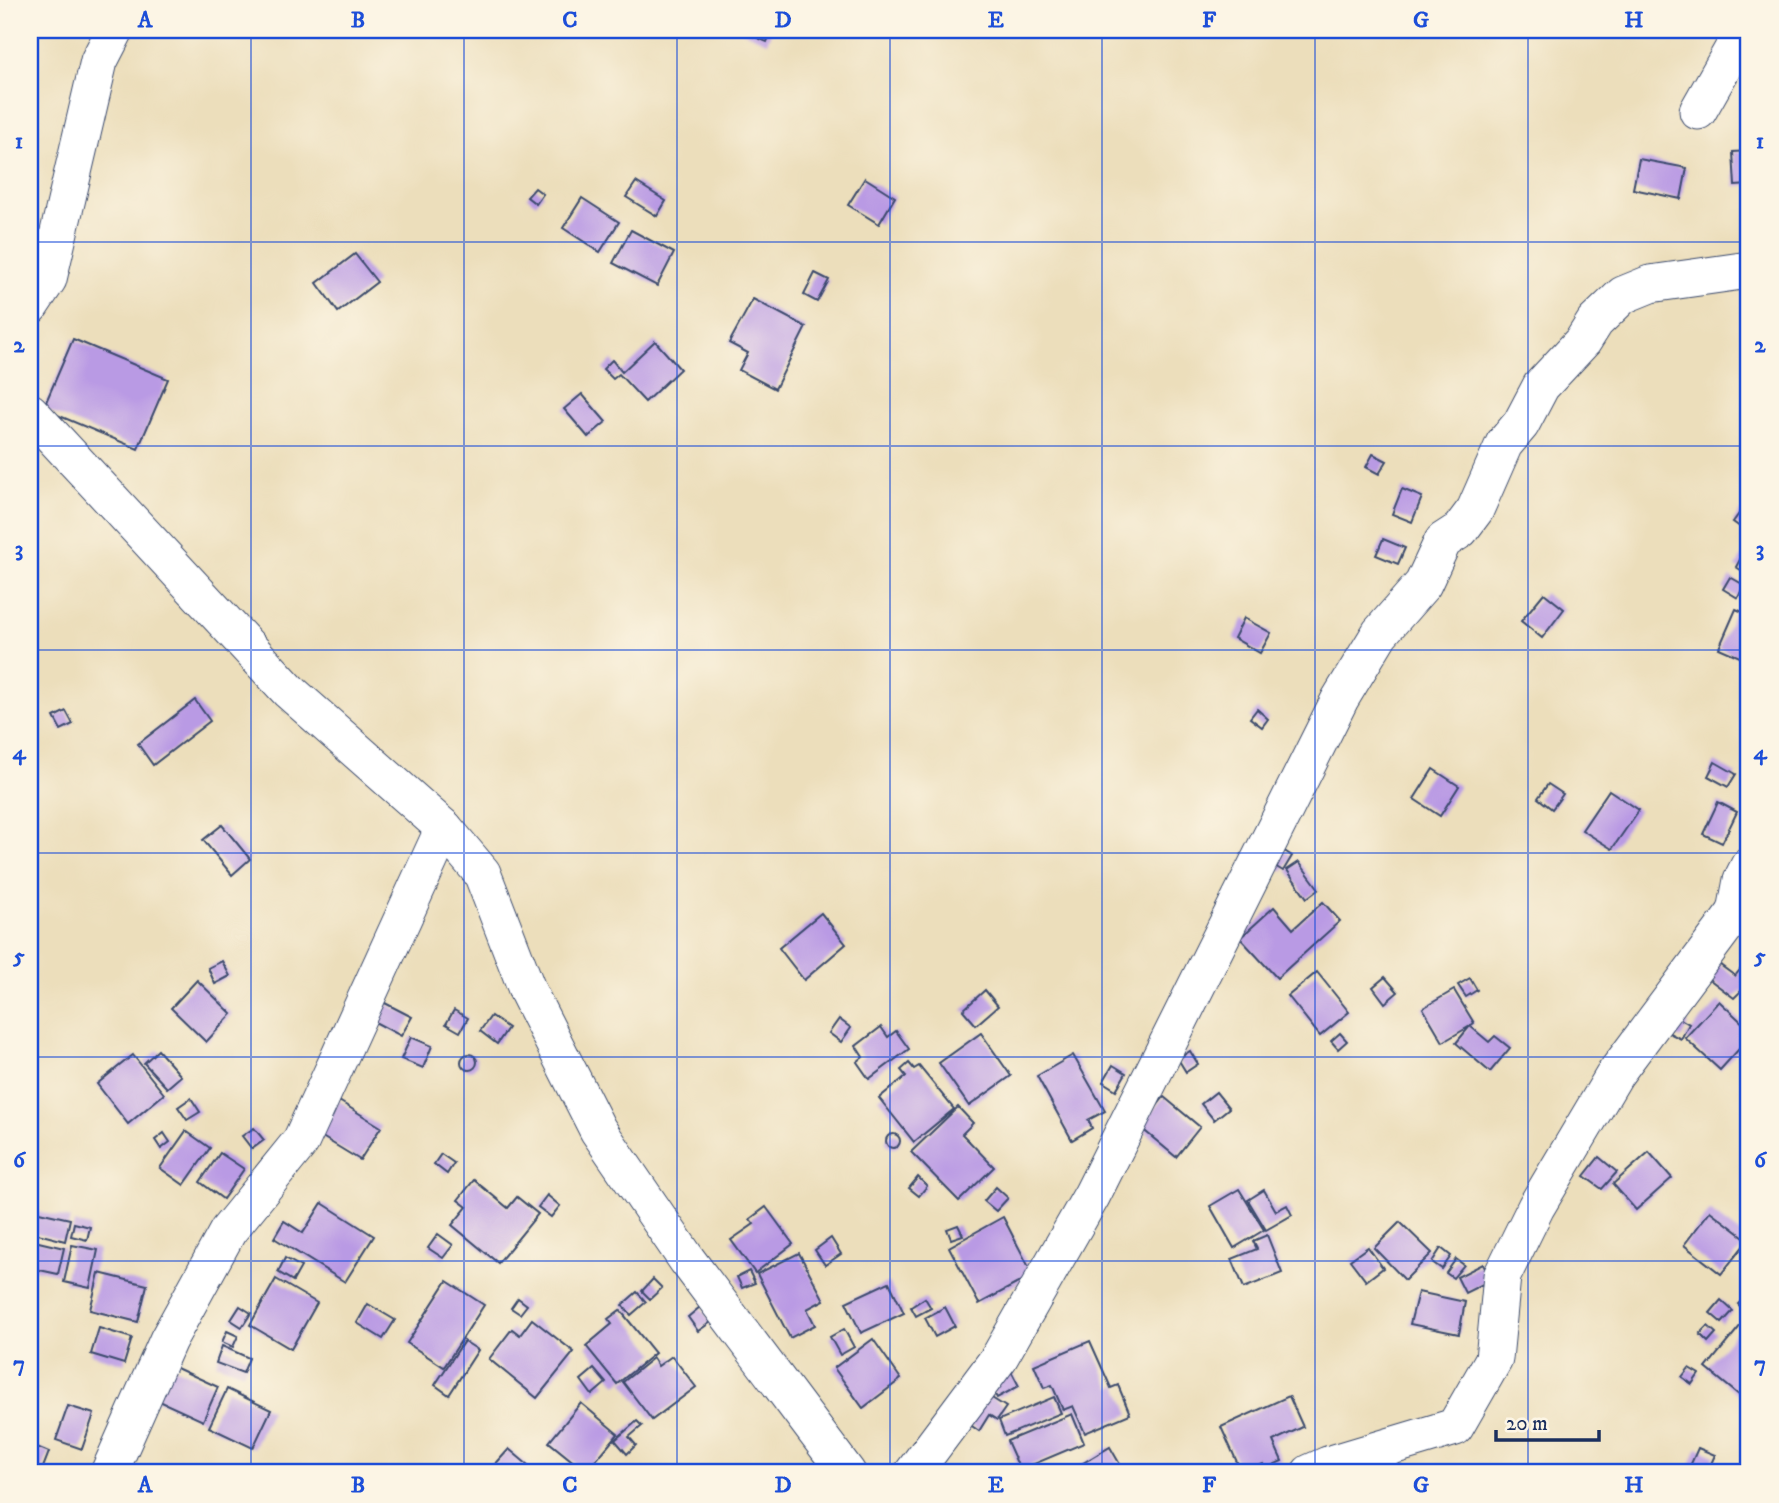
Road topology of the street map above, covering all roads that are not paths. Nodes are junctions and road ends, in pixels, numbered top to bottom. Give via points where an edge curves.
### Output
1 (115, 30) edge
2 (1749, 31) edge
3 (1698, 111) dead end
4 (1749, 271) edge
5 (30, 306) edge
6 (30, 412) edge
7 (444, 828) junction
8 (1749, 866) edge
9 (1742, 914) edge
10 (109, 1473) edge
11 (847, 1473) edge
12 (913, 1473) edge
13 (1310, 1473) edge

1 - 5 street via 99,61 48,279
2 - 3 street via 1732,51
4 - 12 street via 1650,284 1623,296 1541,386 1521,424 1504,444 1475,510 1460,530 1443,541 1423,584 1380,633 1340,699 1092,1195 999,1358
6 - 7 street via 289,691
7 - 10 street via 301,1141 228,1231 168,1340
7 - 11 street via 482,873 528,992 598,1130 687,1260
8 - 9 street via 1742,880
9 - 13 street via 1615,1074 1536,1207 1502,1276 1494,1359 1455,1427

